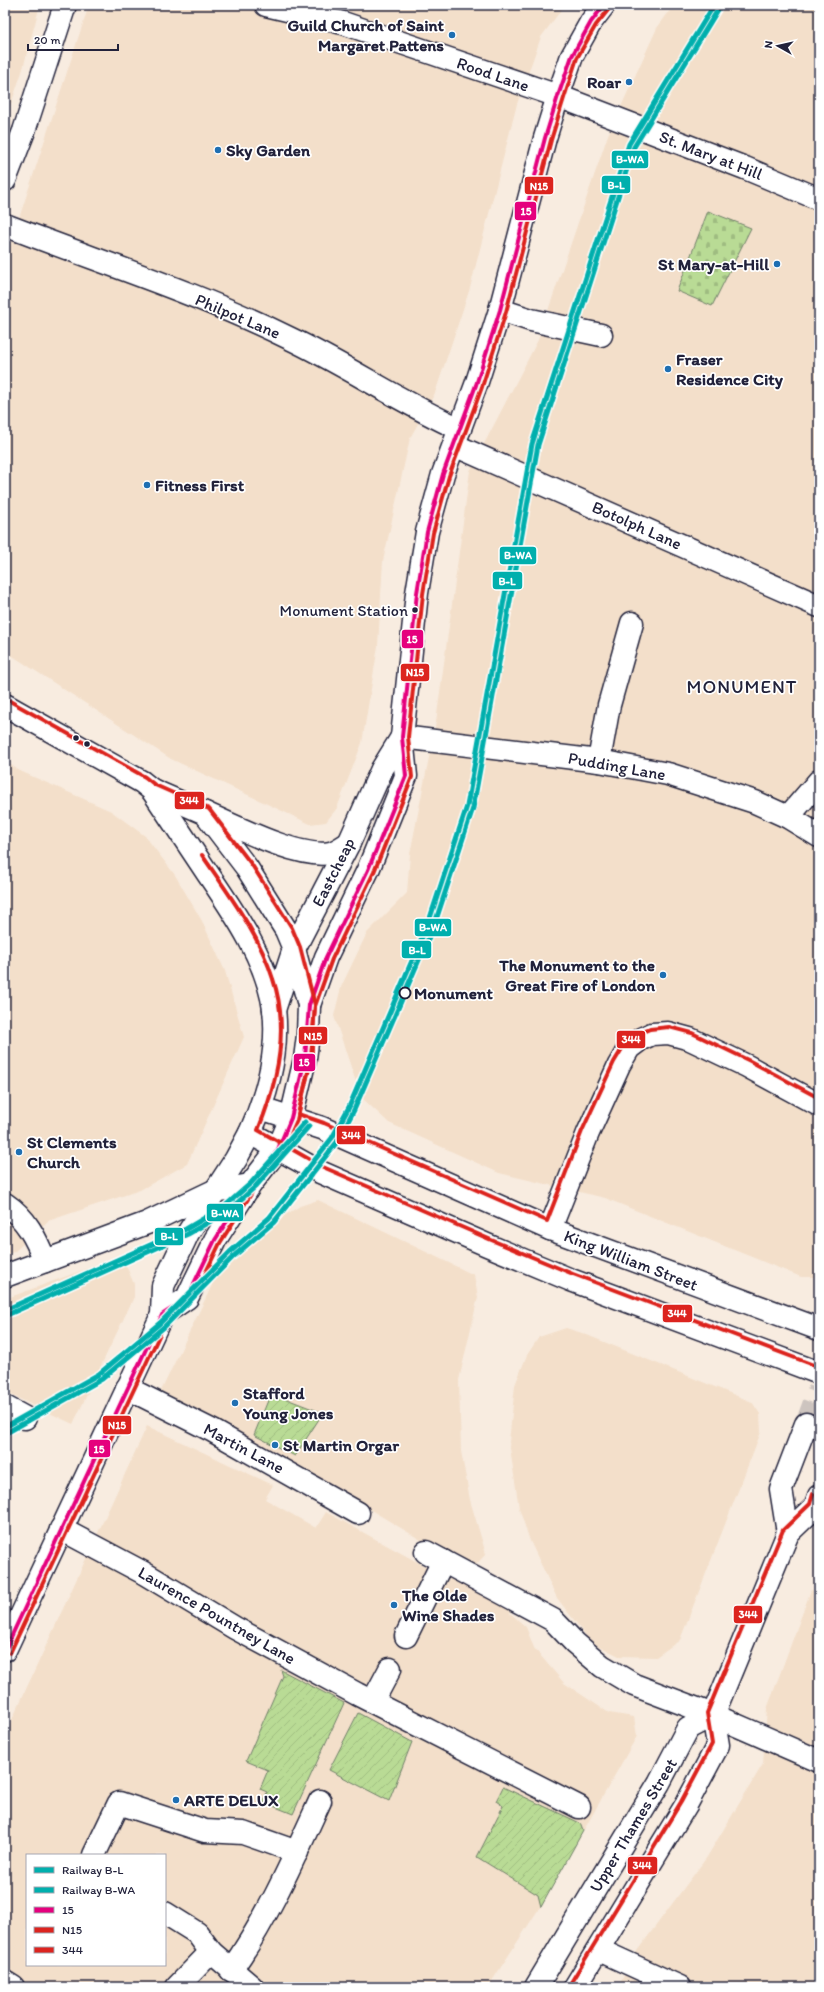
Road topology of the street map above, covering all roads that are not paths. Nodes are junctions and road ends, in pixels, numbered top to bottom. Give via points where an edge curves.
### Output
1 (65, 5) edge
2 (266, 5) edge
3 (604, 5) edge
4 (558, 96) junction
5 (5, 180) edge
6 (819, 199) edge
7 (5, 226) edge
8 (500, 310) junction
9 (601, 335) dead end
10 (457, 437) junction
11 (819, 606) edge
12 (632, 623) dead end
13 (5, 705) edge
14 (402, 737) junction
15 (599, 761) junction
16 (819, 781) edge
17 (152, 790) junction
18 (205, 813) junction
19 (788, 816) junction
20 (819, 836) edge
21 (349, 843) junction
22 (294, 949) junction
23 (308, 1005) junction
24 (274, 1010) junction
25 (819, 1105) edge
26 (261, 1108) junction
27 (291, 1118) junction
28 (250, 1133) junction
29 (278, 1149) junction
30 (250, 1185) junction
31 (214, 1191) junction
32 (5, 1204) edge
33 (550, 1229) junction
34 (45, 1261) junction
35 (5, 1276) edge
36 (162, 1315) junction
37 (819, 1329) edge
38 (819, 1373) edge
39 (127, 1388) junction
40 (5, 1407) edge
41 (25, 1418) dead end
42 (806, 1424) tunnel mouth
43 (819, 1496) edge
44 (358, 1513) dead end
45 (61, 1529) junction
46 (788, 1533) junction
47 (406, 1636) dead end
48 (5, 1649) edge
49 (390, 1670) dead end
50 (373, 1701) junction
51 (713, 1715) junction
52 (819, 1761) edge
53 (320, 1801) dead end
54 (579, 1807) dead end
55 (297, 1852) junction
56 (94, 1854) edge
57 (166, 1913) edge
58 (599, 1950) junction
59 (211, 1952) junction
60 (231, 1970) junction
61 (5, 1982) edge
62 (13, 1987) edge
63 (177, 1987) edge
64 (252, 1987) edge
65 (536, 1987) edge
66 (575, 1987) edge
67 (680, 1987) edge

1 - 5 street via 24,131
2 - 4 street, Rood Lane via 343,23
3 - 4 street, Eastcheap via 572,56
4 - 6 street, St. Mary at Hill
4 - 8 street, Eastcheap
7 - 10 street, Philpot Lane via 197,298 290,338 388,390 428,414
8 - 9 street via 531,320
8 - 10 street, Eastcheap
10 - 11 street, Botolph Lane
10 - 14 street, Eastcheap via 427,532 416,593
12 - 15 street via 609,705
13 - 17 street
14 - 15 street, Pudding Lane
14 - 21 street, Eastcheap via 382,769
14 - 23 street, Eastcheap via 406,776 362,883 326,957
15 - 19 street, Pudding Lane via 668,774 755,802
16 - 19 street
17 - 18 street
17 - 24 street via 232,912 256,954 268,984
18 - 21 street via 286,847 311,853 331,853
18 - 22 street via 247,868 286,930
19 - 20 street, Pudding Lane
21 - 22 street, Eastcheap
22 - 23 street
22 - 24 street, Eastcheap
23 - 27 street via 305,1059
24 - 26 street via 273,1062
25 - 33 street via 690,1039 668,1033 652,1034 641,1039 629,1048 619,1065 588,1133
26 - 27 street, King William Street
26 - 28 street
27 - 29 street
27 - 33 street, King William Street via 322,1128
28 - 29 street
28 - 31 street
29 - 30 street
29 - 38 street via 320,1172 571,1280
30 - 31 street
30 - 36 street via 215,1240 187,1298
31 - 34 street via 147,1224
31 - 36 street via 188,1233 163,1286
32 - 34 street via 15,1211 30,1229
33 - 37 street, King William Street
34 - 35 street
36 - 39 street
39 - 44 street, Martin Lane via 219,1434
39 - 45 street
40 - 41 street
42 - 46 street via 781,1489
43 - 46 street via 815,1507
45 - 48 street
45 - 50 street, Laurence Pountney Lane via 142,1572 235,1628
46 - 51 street
47 - 51 street via 434,1556 553,1620 575,1643 615,1674 650,1692
49 - 50 street
50 - 54 street, Laurence Pountney Lane
51 - 52 street
51 - 58 street, Upper Thames Street via 718,1745 686,1805
51 - 65 street, Upper Thames Street via 688,1728 659,1784
53 - 55 street
55 - 56 street via 243,1833 205,1831 119,1803
55 - 60 street
57 - 59 street via 197,1933
58 - 66 street, Upper Thames Street
58 - 67 street
59 - 60 street
59 - 63 street
60 - 64 street
61 - 62 street

